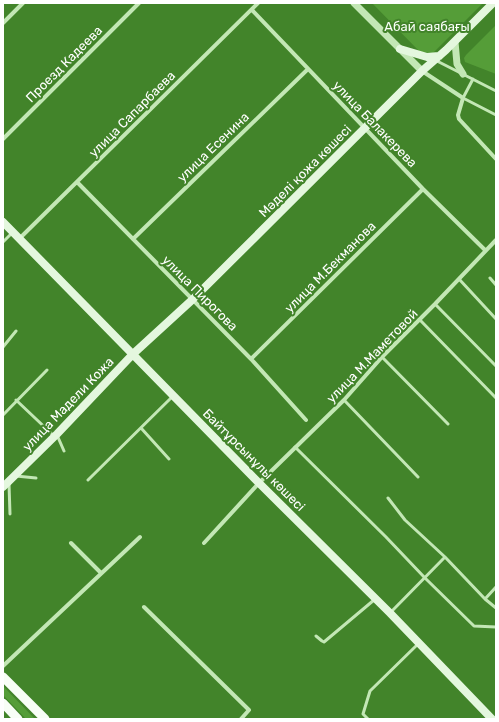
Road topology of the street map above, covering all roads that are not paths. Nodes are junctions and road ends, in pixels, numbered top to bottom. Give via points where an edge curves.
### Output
1 (23, 3) edge
2 (139, 3) edge
3 (258, 3) edge
4 (354, 3) edge
5 (493, 3) edge
6 (252, 10) junction
7 (3, 23) edge
8 (455, 42) junction
9 (400, 49) junction
10 (437, 58) junction
11 (308, 69) junction
12 (422, 71) junction
13 (463, 74) junction
14 (473, 79) junction
15 (495, 90) edge
16 (463, 98) junction
17 (496, 115) edge
18 (365, 128) junction
19 (3, 139) edge
20 (496, 159) edge
21 (77, 182) junction
22 (423, 189) junction
23 (3, 222) edge
24 (13, 232) junction
25 (20, 238) junction
26 (133, 239) junction
27 (496, 240) edge
28 (3, 242) edge
29 (486, 250) junction
30 (490, 278) dead end
31 (459, 279) junction
32 (496, 285) edge
33 (192, 300) junction
34 (435, 304) junction
35 (496, 319) edge
36 (420, 320) junction
37 (16, 331) dead end
38 (3, 347) edge
39 (133, 354) junction
40 (382, 357) junction
41 (251, 359) junction
42 (496, 366) edge
43 (47, 370) dead end
44 (174, 395) junction
45 (496, 398) edge
46 (16, 400) junction
47 (344, 400) junction
48 (3, 415) edge
49 (306, 420) dead end
50 (448, 424) dead end
51 (141, 428) junction
52 (55, 435) junction
53 (295, 447) junction
54 (64, 450) dead end
55 (169, 459) dead end
56 (418, 477) dead end
57 (36, 478) dead end
58 (88, 480) dead end
59 (9, 481) edge
60 (259, 483) junction
61 (388, 498) dead end
62 (10, 514) dead end
63 (140, 537) dead end
64 (71, 543) dead end
65 (204, 543) dead end
66 (445, 557) junction
67 (101, 574) junction
68 (425, 578) junction
69 (496, 587) edge
70 (376, 598) junction
71 (485, 600) junction
72 (144, 606) dead end
73 (496, 608) edge
74 (390, 613) junction
75 (496, 627) edge
76 (316, 636) dead end
77 (419, 642) junction
78 (3, 666) edge
79 (3, 677) edge
80 (3, 703) edge
81 (488, 718) edge
82 (18, 719) edge
83 (45, 719) edge
84 (240, 719) edge
85 (368, 719) edge

1 - 7 street
2 - 19 street, Проезд Кадеева
3 - 6 street, улица Сапарбаева
4 - 9 street
5 - 8 main road, Мәделі қожа көшесі
6 - 11 street, улица Балакерева
6 - 21 street, улица Сапарбаева
8 - 10 main road, Мәделі қожа көшесі
8 - 13 street via 457,64
9 - 10 main road
9 - 12 street
10 - 12 main road, Мәделі қожа көшесі
10 - 13 lane
11 - 18 street, улица Балакерева
11 - 26 street, улица Есенина
12 - 16 street
12 - 18 main road, Мәделі қожа көшесі
13 - 14 lane
14 - 15 lane
14 - 16 lane
16 - 17 lane
16 - 20 street via 459,119
18 - 22 street, улица Балакерева
18 - 33 main road, Мәделі қожа көшесі
21 - 25 street, улица Сапарбаева
21 - 26 street, улица Пирогова
22 - 29 street, улица Балакерева
22 - 41 street, улица М.Бекманова
23 - 24 main road, Байтұрсынұлы көшесі
24 - 25 main road, Байтұрсынұлы көшесі
24 - 28 lane
25 - 39 main road, Байтұрсынұлы көшесі
26 - 33 street, улица Пирогова
27 - 29 street, улица М.Маметовой
29 - 31 street, улица М.Маметовой
30 - 32 lane
31 - 34 street, улица М.Маметовой
31 - 35 lane
33 - 39 main road, Мәделі қожа көшесі
33 - 41 street, улица Пирогова
34 - 36 street, улица М.Маметовой
34 - 42 lane
36 - 40 street, улица М.Маметовой
36 - 45 lane
37 - 38 lane
39 - 44 main road, Байтұрсынұлы көшесі
39 - 52 main road, улица Мадели Кожа
40 - 47 street, улица М.Маметовой
40 - 50 lane
41 - 49 street, улица Пирогова
43 - 46 lane
44 - 51 lane
44 - 60 main road, Байтұрсынұлы көшесі
46 - 48 lane
46 - 52 lane
47 - 53 street, улица М.Маметовой
47 - 56 lane
51 - 55 lane
51 - 58 lane
52 - 54 lane
52 - 59 main road, улица Мадели Кожа
53 - 60 street, улица М.Маметовой
53 - 68 lane
57 - 59 lane
59 - 62 lane
60 - 65 street, улица М.Маметовой
60 - 70 main road, Байтұрсынұлы көшесі
61 - 66 lane via 405,520
63 - 67 street
64 - 67 street
66 - 68 lane
66 - 71 lane
67 - 78 street
68 - 74 lane
68 - 75 lane via 474,626
69 - 71 lane
70 - 74 main road, Байтұрсынұлы көшесі
70 - 76 lane via 324,642
71 - 73 lane
72 - 84 street via 249,710
74 - 77 main road, Байтұрсынұлы көшесі
77 - 81 main road, Байтұрсынұлы көшесі
77 - 85 lane via 370,691 363,714
79 - 83 main road
80 - 82 main road

